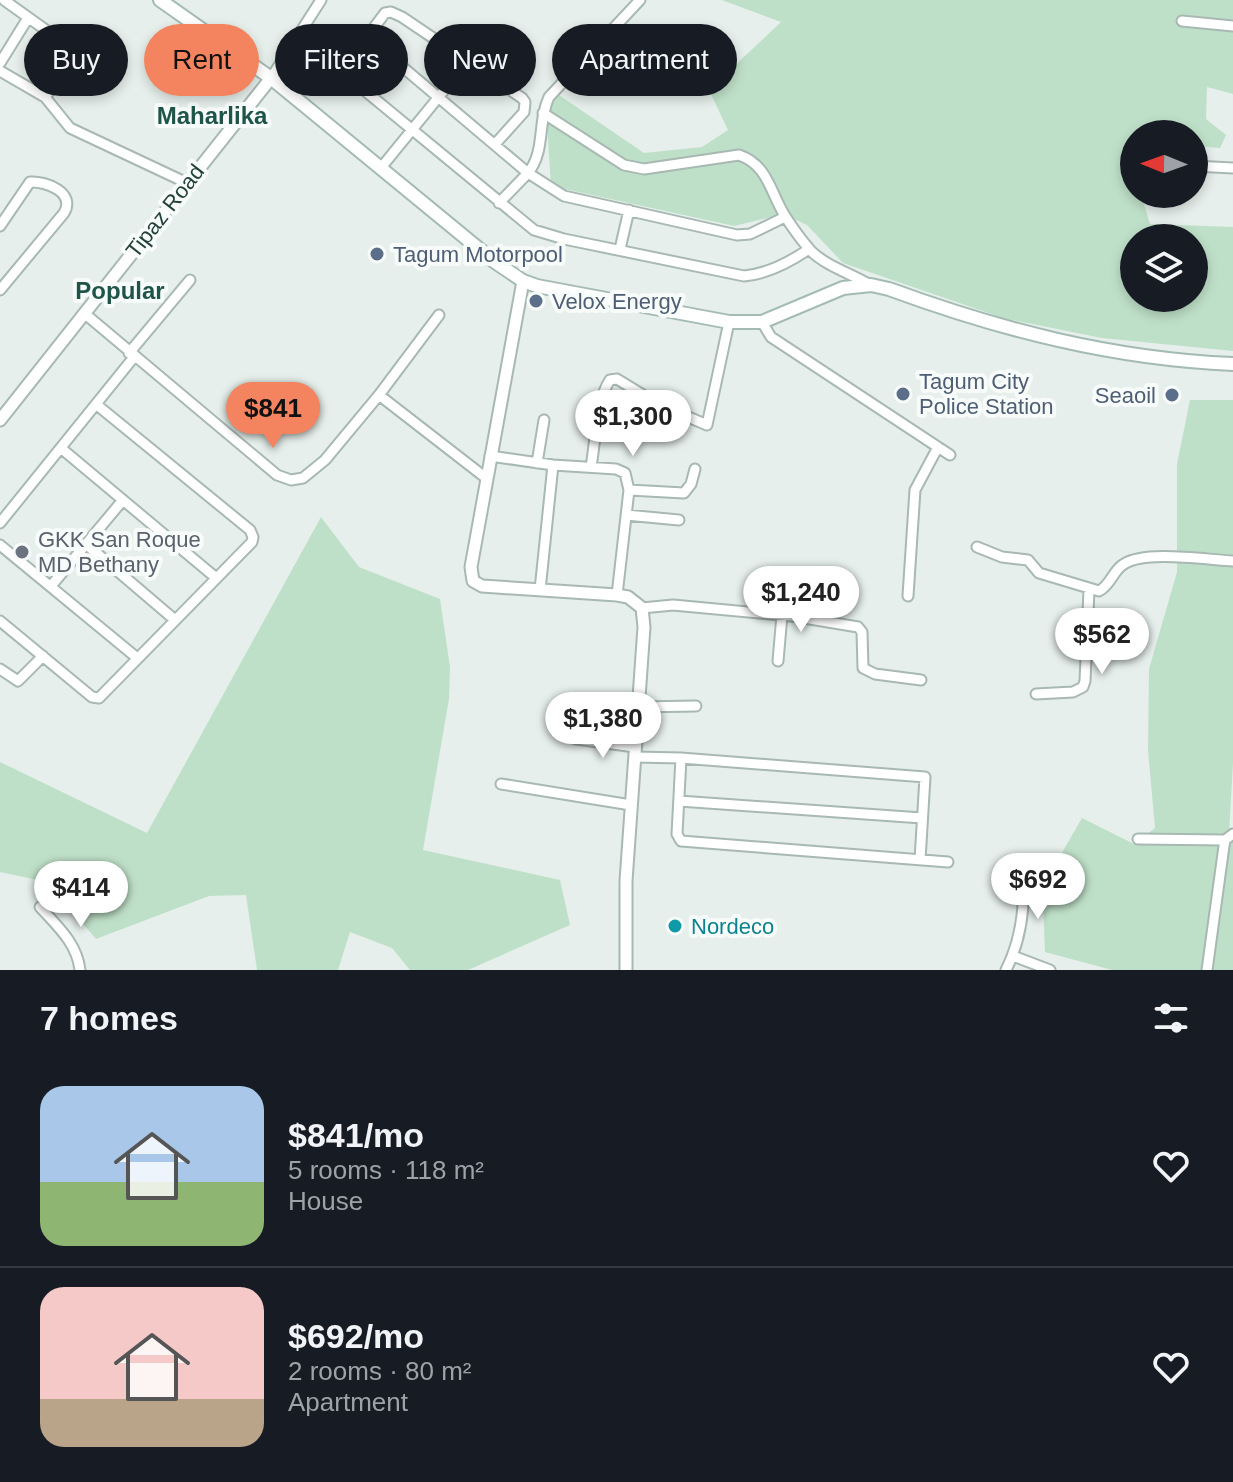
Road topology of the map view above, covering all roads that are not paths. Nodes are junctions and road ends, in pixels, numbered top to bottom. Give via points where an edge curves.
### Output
1 (4, 0) edge
2 (160, 0) edge
3 (321, 0) edge
4 (640, 0) edge
5 (28, 18) junction
6 (1182, 21) dead end
7 (37, 24) edge
8 (376, 24) edge
9 (1233, 26) edge
10 (424, 33) edge
11 (4, 46) edge
12 (0, 63) edge
13 (0, 71) edge
14 (408, 71) edge
15 (271, 78) junction
16 (373, 96) edge
17 (517, 96) edge
18 (45, 97) joint
19 (440, 97) junction
20 (543, 113) junction
21 (412, 129) junction
22 (496, 143) junction
23 (1208, 167) edge
24 (1233, 168) edge
25 (380, 169) junction
26 (528, 173) junction
27 (187, 183) junction
28 (499, 203) junction
29 (629, 210) junction
30 (785, 217) junction
31 (0, 226) edge
32 (620, 249) junction
33 (809, 249) junction
34 (190, 280) dead end
35 (523, 281) junction
36 (871, 285) junction
37 (0, 290) edge
38 (84, 313) junction
39 (439, 315) dead end
40 (729, 322) junction
41 (762, 322) junction
42 (132, 355) junction
43 (1233, 364) edge
44 (379, 395) junction
45 (97, 405) junction
46 (4, 406) edge
47 (0, 420) edge
48 (544, 420) dead end
49 (938, 447) junction
50 (62, 449) junction
51 (950, 455) dead end
52 (490, 456) junction
53 (537, 463) junction
54 (553, 465) junction
55 (591, 467) junction
56 (695, 469) dead end
57 (486, 478) junction
58 (629, 490) junction
59 (123, 500) junction
60 (626, 515) junction
61 (679, 520) dead end
62 (0, 523) edge
63 (0, 545) edge
64 (87, 545) junction
65 (977, 547) dead end
66 (1233, 561) edge
67 (215, 577) junction
68 (51, 586) junction
69 (540, 590) junction
70 (1089, 590) junction
71 (617, 595) junction
72 (908, 596) dead end
73 (642, 608) junction
74 (782, 615) junction
75 (175, 620) junction
76 (0, 621) edge
77 (43, 656) junction
78 (136, 657) junction
79 (778, 661) dead end
80 (0, 669) edge
81 (921, 680) dead end
82 (1036, 694) dead end
83 (696, 706) dead end
84 (638, 707) junction
85 (576, 739) dead end
86 (635, 752) junction
87 (681, 758) junction
88 (501, 784) dead end
89 (679, 801) junction
90 (631, 805) junction
91 (922, 818) junction
92 (1229, 837) edge
93 (1138, 839) dead end
94 (920, 860) junction
95 (948, 862) dead end
96 (1022, 863) dead end
97 (40, 907) dead end
98 (1013, 956) junction
99 (80, 970) edge
100 (626, 970) edge
101 (1006, 970) edge
102 (1050, 970) edge
103 (1207, 970) edge

1 - 5 street
2 - 15 main road
3 - 15 street
4 - 20 street via 571,71
5 - 7 street
5 - 11 street
6 - 9 street
8 - 10 street via 391,12
11 - 12 street
13 - 18 street
14 - 19 street
15 - 25 main road
15 - 27 street, Tipaz Road
16 - 21 street
17 - 22 street via 525,102 524,112
18 - 27 street via 70,128
19 - 21 street
19 - 22 street
20 - 26 street via 538,156
20 - 30 street via 624,165 644,169 739,155 752,159 762,168
21 - 25 street
21 - 28 street
22 - 26 street
23 - 24 street
25 - 35 main road
26 - 28 street
26 - 29 street via 564,196
27 - 38 street, Tipaz Road
28 - 32 street via 544,235
29 - 30 street via 744,235
29 - 32 street
30 - 33 street
31 - 37 street via 30,182 41,182 68,199 64,213
32 - 33 street via 744,276
33 - 36 street
34 - 42 street
35 - 40 main road
35 - 52 street
36 - 41 main road via 843,288
36 - 43 main road via 999,327 1073,344
38 - 42 street
38 - 46 street, Tipaz Road
39 - 44 street
40 - 41 main road
40 - 55 street via 707,425 610,380
41 - 49 street via 771,337
42 - 44 street via 277,475 291,480 314,471
42 - 45 street
44 - 57 street
45 - 50 street
45 - 67 street via 253,533 252,542
46 - 47 street, Tipaz Road
48 - 53 street
49 - 51 street
49 - 72 street via 915,490
50 - 59 street
50 - 62 street
52 - 53 street
52 - 57 street
53 - 54 street
54 - 55 street
54 - 69 street
55 - 58 street via 622,470
56 - 58 street via 684,493
57 - 69 street via 473,581
58 - 60 street
59 - 64 street
59 - 67 street
60 - 61 street
60 - 71 street
63 - 68 street
64 - 68 street
64 - 75 street
65 - 70 street via 1028,560 1039,573
66 - 70 street via 1140,559 1120,566 1103,590
67 - 75 street
68 - 78 street
69 - 71 street
70 - 82 street via 1083,687
71 - 73 street
73 - 74 street via 673,605
73 - 84 street
74 - 79 street
74 - 81 street via 858,627 861,663 867,671
75 - 78 street
76 - 77 street
77 - 78 street via 95,698
77 - 80 street via 18,681
83 - 84 street
84 - 86 street
85 - 86 street
86 - 87 street
86 - 90 street
87 - 89 street
87 - 91 street via 925,777
88 - 90 street
89 - 91 street
89 - 94 street via 677,834 687,843
90 - 100 street
91 - 94 street
92 - 93 street
92 - 103 street
94 - 95 street
96 - 98 street via 1024,908
97 - 99 street via 71,942
98 - 101 street
98 - 102 street

